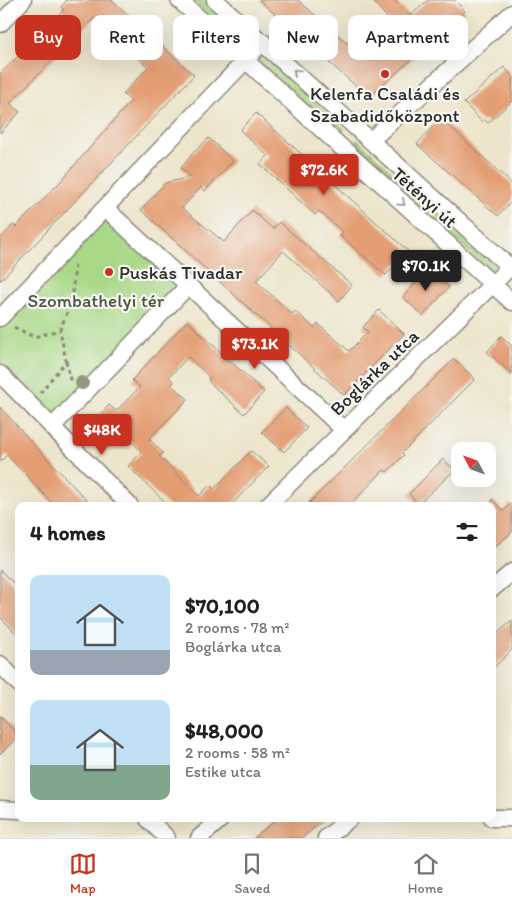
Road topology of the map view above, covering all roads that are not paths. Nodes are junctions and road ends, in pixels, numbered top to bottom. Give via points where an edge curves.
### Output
1 (23, 0) edge
2 (179, 0) edge
3 (215, 0) edge
4 (512, 13) edge
5 (0, 24) edge
6 (263, 42) junction
7 (245, 61) junction
8 (371, 140) junction
9 (105, 208) junction
10 (511, 268) edge
11 (492, 285) junction
12 (187, 287) junction
13 (512, 302) edge
14 (4, 321) edge
15 (0, 374) edge
16 (52, 427) junction
17 (344, 430) junction
18 (126, 502) edge
19 (271, 502) edge
20 (512, 572) edge
21 (496, 586) edge
22 (0, 664) edge
23 (15, 680) edge
24 (0, 809) edge
25 (15, 810) edge
26 (496, 818) edge
27 (512, 818) edge
28 (151, 822) edge
29 (218, 822) edge
30 (345, 822) edge
31 (167, 838) edge
32 (199, 838) edge
33 (326, 838) edge

1 - 5 street
2 - 7 street, Tétényi út
3 - 6 street, Tétényi út
4 - 8 street
6 - 7 street
8 -> 6 street, Tétényi út
7 - 9 street
7 -> 11 street, Tétényi út
8 - 10 street, Tétényi út
9 - 12 street
9 - 14 street
10 - 11 street, Boglárka utca
11 - 13 street, Tétényi út
11 - 17 street, Boglárka utca
12 - 16 street
12 - 17 street
15 - 16 street
16 - 18 street
17 - 19 street, Boglárka utca
20 - 21 street
22 - 23 street
24 - 25 street
26 - 27 street
28 - 31 street
29 - 32 street
30 - 33 street

